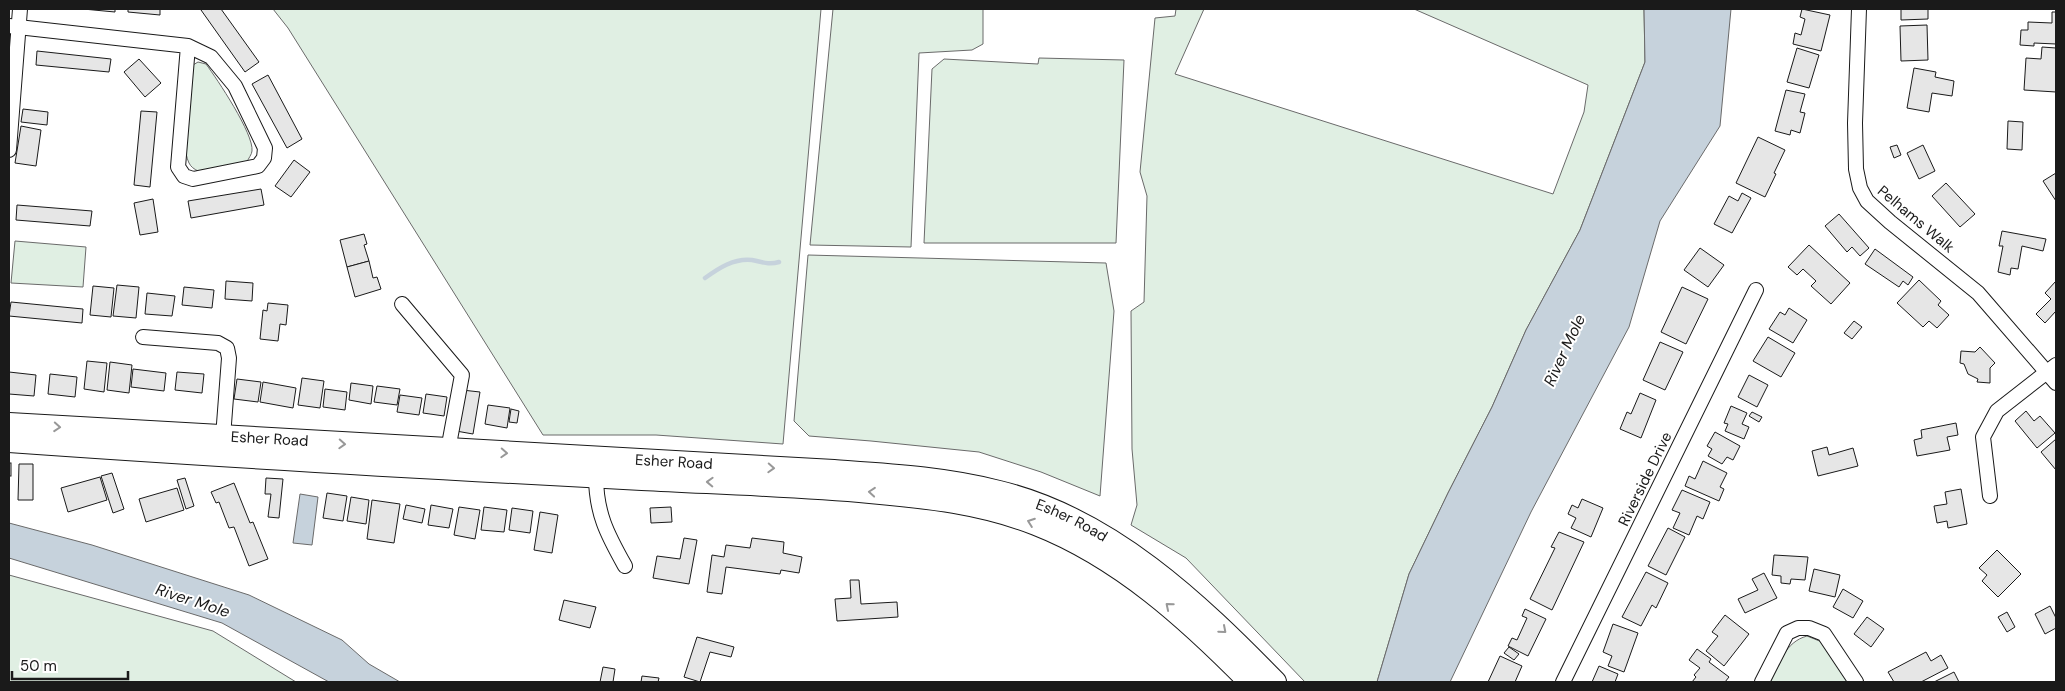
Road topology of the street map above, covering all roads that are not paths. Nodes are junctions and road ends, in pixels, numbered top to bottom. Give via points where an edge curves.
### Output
1 (20, 9) edge
2 (1859, 9) edge
3 (14, 26) edge
4 (188, 46) junction
5 (9, 150) edge
6 (1756, 290) dead end
7 (402, 304) dead end
8 (143, 337) dead end
9 (2051, 368) edge
10 (2056, 383) edge
11 (9, 424) edge
12 (223, 437) junction
13 (9, 441) edge
14 (448, 450) junction
15 (596, 476) junction
16 (1990, 496) dead end
17 (625, 566) dead end
18 (1250, 682) edge
19 (1275, 682) edge
20 (1562, 682) edge
21 (1762, 682) edge
22 (1856, 682) edge

1 - 3 street
2 - 9 street, Pelhams Walk via 1855,123 1856,169 1860,188 1867,201 1978,293
3 - 4 street
3 - 5 street
4 - 4 street via 178,167 184,176 192,179 258,166 264,158 265,148 235,86 211,56
6 - 20 street, Riverside Drive
7 - 14 street via 462,374
8 - 12 street via 218,343 227,348
9 - 10 street, Pelhams Walk
9 - 16 street via 1997,411 1983,437
11 -> 12 main road, Esher Road
12 -> 14 main road, Esher Road
13 - 15 main road, Esher Road
14 -> 19 main road, Esher Road via 883,475 939,480 1009,494 1054,510 1113,542 1186,598
15 - 17 street via 596,496 602,520
18 -> 15 main road, Esher Road via 1206,638 1127,574 1055,532 1010,515 963,503 909,495
21 - 22 street via 1787,633 1809,628 1824,634

